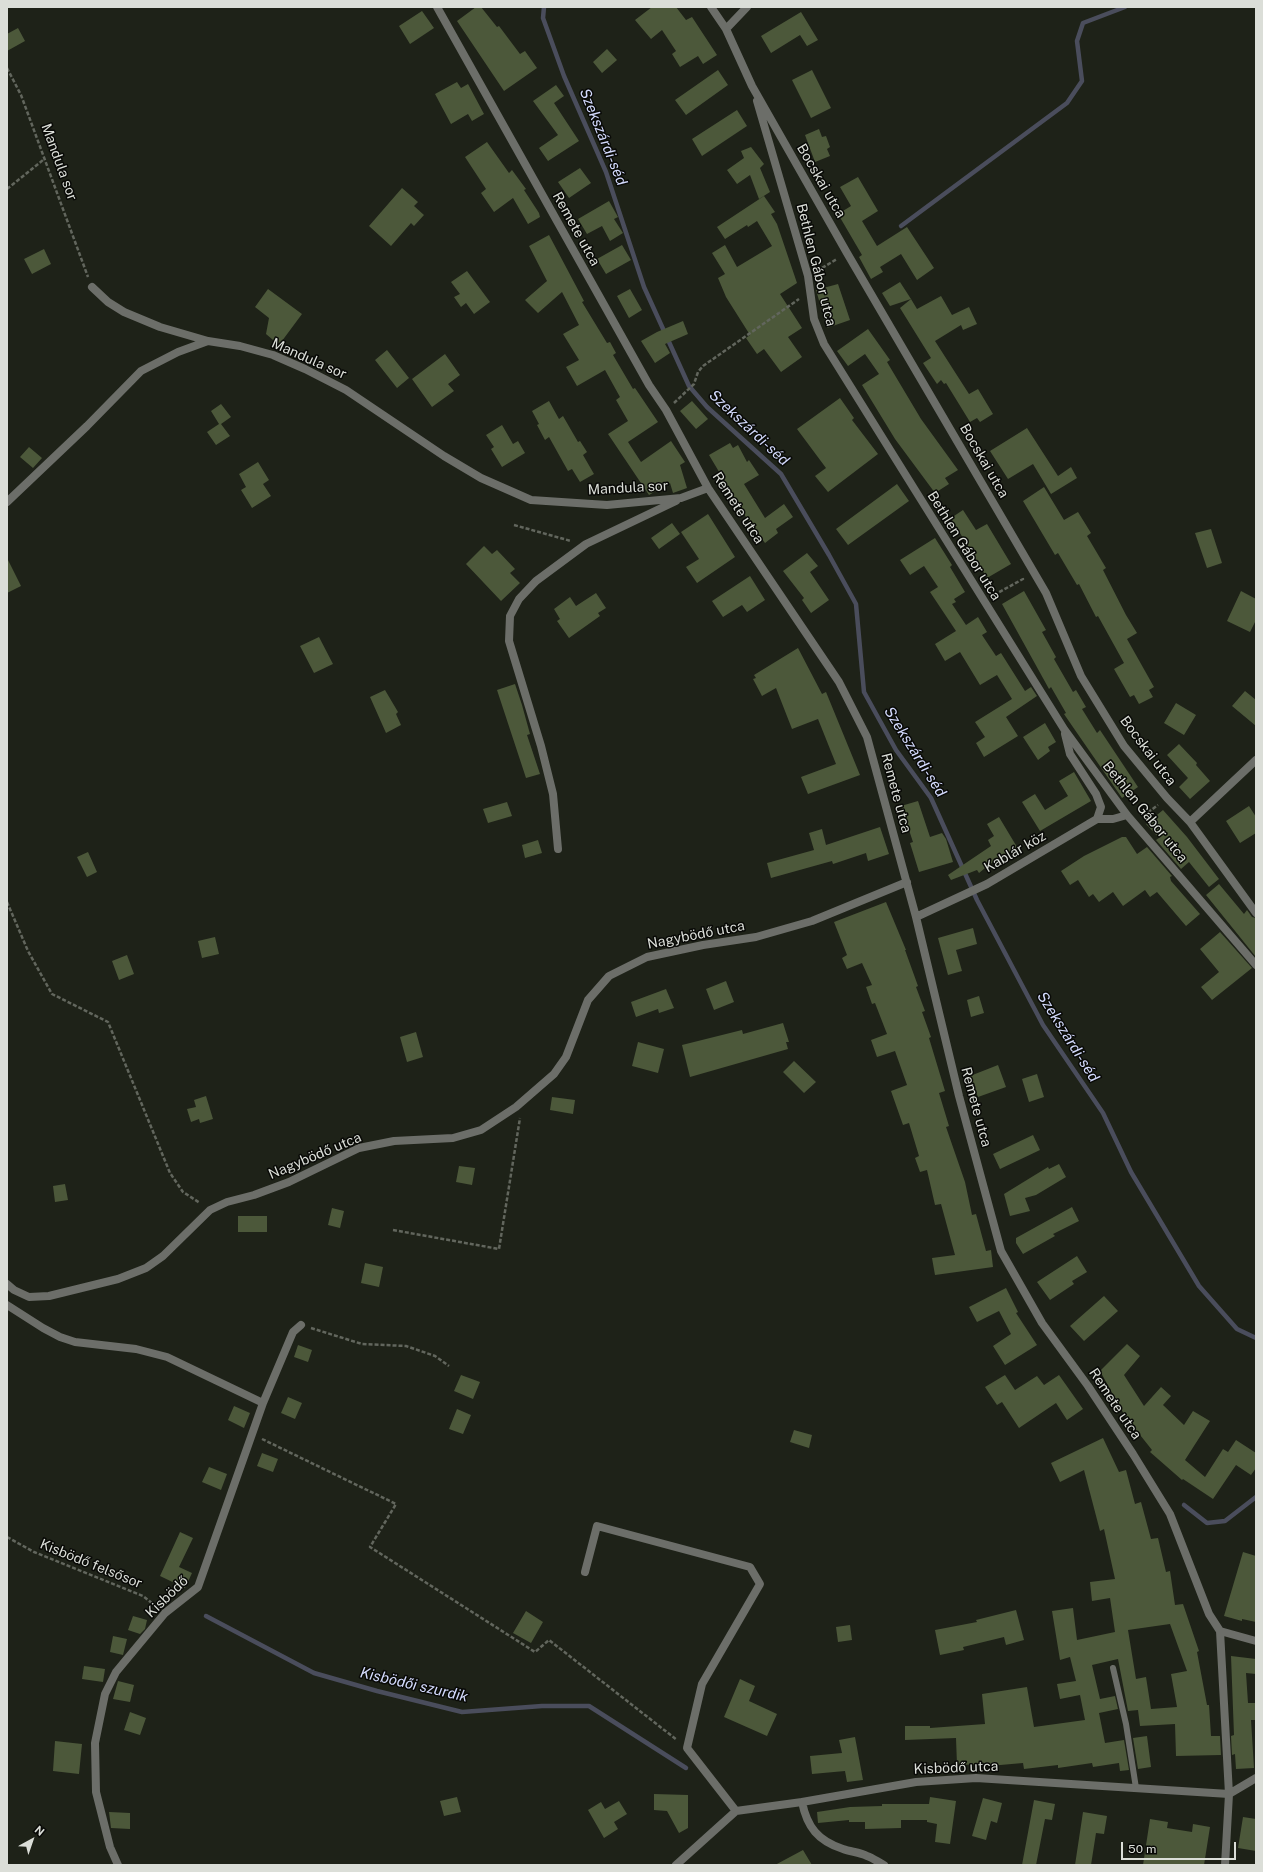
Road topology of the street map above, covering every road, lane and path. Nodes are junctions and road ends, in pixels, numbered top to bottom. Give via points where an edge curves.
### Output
1 (436, 7) edge
2 (711, 7) edge
3 (747, 7) edge
4 (726, 30) junction
5 (7, 68) edge
6 (752, 86) junction
7 (43, 160) junction
8 (7, 189) edge
9 (847, 253) junction
10 (808, 276) junction
11 (92, 287) joint
12 (810, 292) junction
13 (208, 341) junction
14 (683, 395) dead end
15 (708, 488) junction
16 (682, 498) junction
17 (7, 502) edge
18 (514, 525) dead end
19 (586, 544) junction
20 (1023, 579) dead end
21 (1004, 590) dead end
22 (1064, 729) junction
23 (1256, 760) edge
24 (1167, 798) junction
25 (1127, 815) junction
26 (1097, 819) junction
27 (1190, 822) junction
28 (1135, 823) junction
29 (558, 849) dead end
30 (907, 882) junction
31 (7, 902) edge
32 (1256, 912) edge
33 (916, 917) junction
34 (1256, 965) edge
35 (523, 1102) junction
36 (210, 1210) junction
37 (393, 1230) dead end
38 (7, 1284) edge
39 (7, 1305) edge
40 (301, 1325) joint
41 (449, 1366) dead end
42 (263, 1403) junction
43 (252, 1434) junction
44 (7, 1538) edge
45 (585, 1572) dead end
46 (164, 1613) junction
47 (1220, 1631) junction
48 (1256, 1641) edge
49 (1113, 1668) dead end
50 (687, 1748) junction
51 (1256, 1778) edge
52 (1136, 1788) junction
53 (1229, 1794) junction
54 (802, 1802) junction
55 (736, 1811) junction
56 (118, 1865) edge
57 (676, 1865) edge
58 (884, 1865) edge
59 (1225, 1865) edge

1 - 15 street, Remete utca
2 - 4 street, Bocskai utca
3 - 4 street
4 - 6 street, Bocskai utca
5 - 7 path, Mandula sor via 21,95
6 - 9 street, Bocskai utca
6 - 10 street, Bethlen Gábor utca
7 - 8 path
7 - 11 path, Mandula sor
9 - 10 path
9 - 24 street, Bocskai utca via 1046,593 1081,676 1124,746
10 - 12 street, Bethlen Gábor utca
11 - 13 street, Mandula sor via 124,312 160,327
12 - 14 path via 703,366 694,384
12 - 22 street, Bethlen Gábor utca via 814,319 824,344
13 - 16 street, Mandula sor via 273,355 305,369 346,390 480,478 531,500 607,505
13 - 17 street via 178,352 141,371
15 - 16 street, Mandula sor
15 - 30 street, Remete utca via 839,682 867,737
16 - 19 street
18 - 19 path
19 - 29 street via 536,581 519,599 510,616 509,641 554,794
20 - 21 path
22 - 25 street, Bethlen Gábor utca
22 - 26 street via 1070,754 1096,794 1101,807
23 - 27 street
24 - 27 street, Bocskai utca
24 - 28 path
25 - 26 street, Kablár köz via 1113,820
25 - 28 street, Bethlen Gábor utca
26 - 33 street, Kablár köz via 987,884
27 - 32 street, Bocskai utca
28 - 34 street, Bethlen Gábor utca
30 - 33 street, Remete utca
30 - 35 street, Nagybödő utca via 812,921 756,937 647,957 610,976 588,1000 566,1057 554,1074
31 - 36 path via 28,951 52,994 108,1022 170,1174 183,1192
33 - 47 street, Remete utca via 959,1096 1001,1251 1042,1323 1088,1386 1170,1514 1210,1614
35 - 36 street, Nagybödő utca via 481,1130 453,1138 394,1141 358,1148 289,1182
35 - 37 path via 499,1249
36 - 38 street, Nagybödő utca via 163,1256 132,1274 49,1296 29,1297
39 - 42 street via 43,1328 75,1342 136,1349 167,1357
40 - 41 path via 362,1344 406,1346 435,1356
40 - 42 street, Kisbödő via 293,1332
42 - 43 street, Kisbödő
43 - 46 street, Kisbödő via 198,1587
43 - 50 path via 396,1504 370,1547 535,1652 548,1640
44 - 46 path, Kisbödő felsősor via 34,1552 143,1596
45 - 50 street via 597,1526 750,1567 760,1584 702,1684
46 - 56 street, Kisbödő via 116,1672 105,1694 95,1743 96,1792 110,1847
47 - 48 street
47 - 53 street
49 - 52 lane via 1126,1724
50 - 55 street
51 - 53 street
52 - 53 street, Kisbödő utca
52 - 54 street, Kisbödő utca via 976,1778 916,1782
53 - 59 street
54 - 55 street, Kisbödő utca
54 - 58 street via 805,1819 810,1828 824,1840
55 - 57 street

